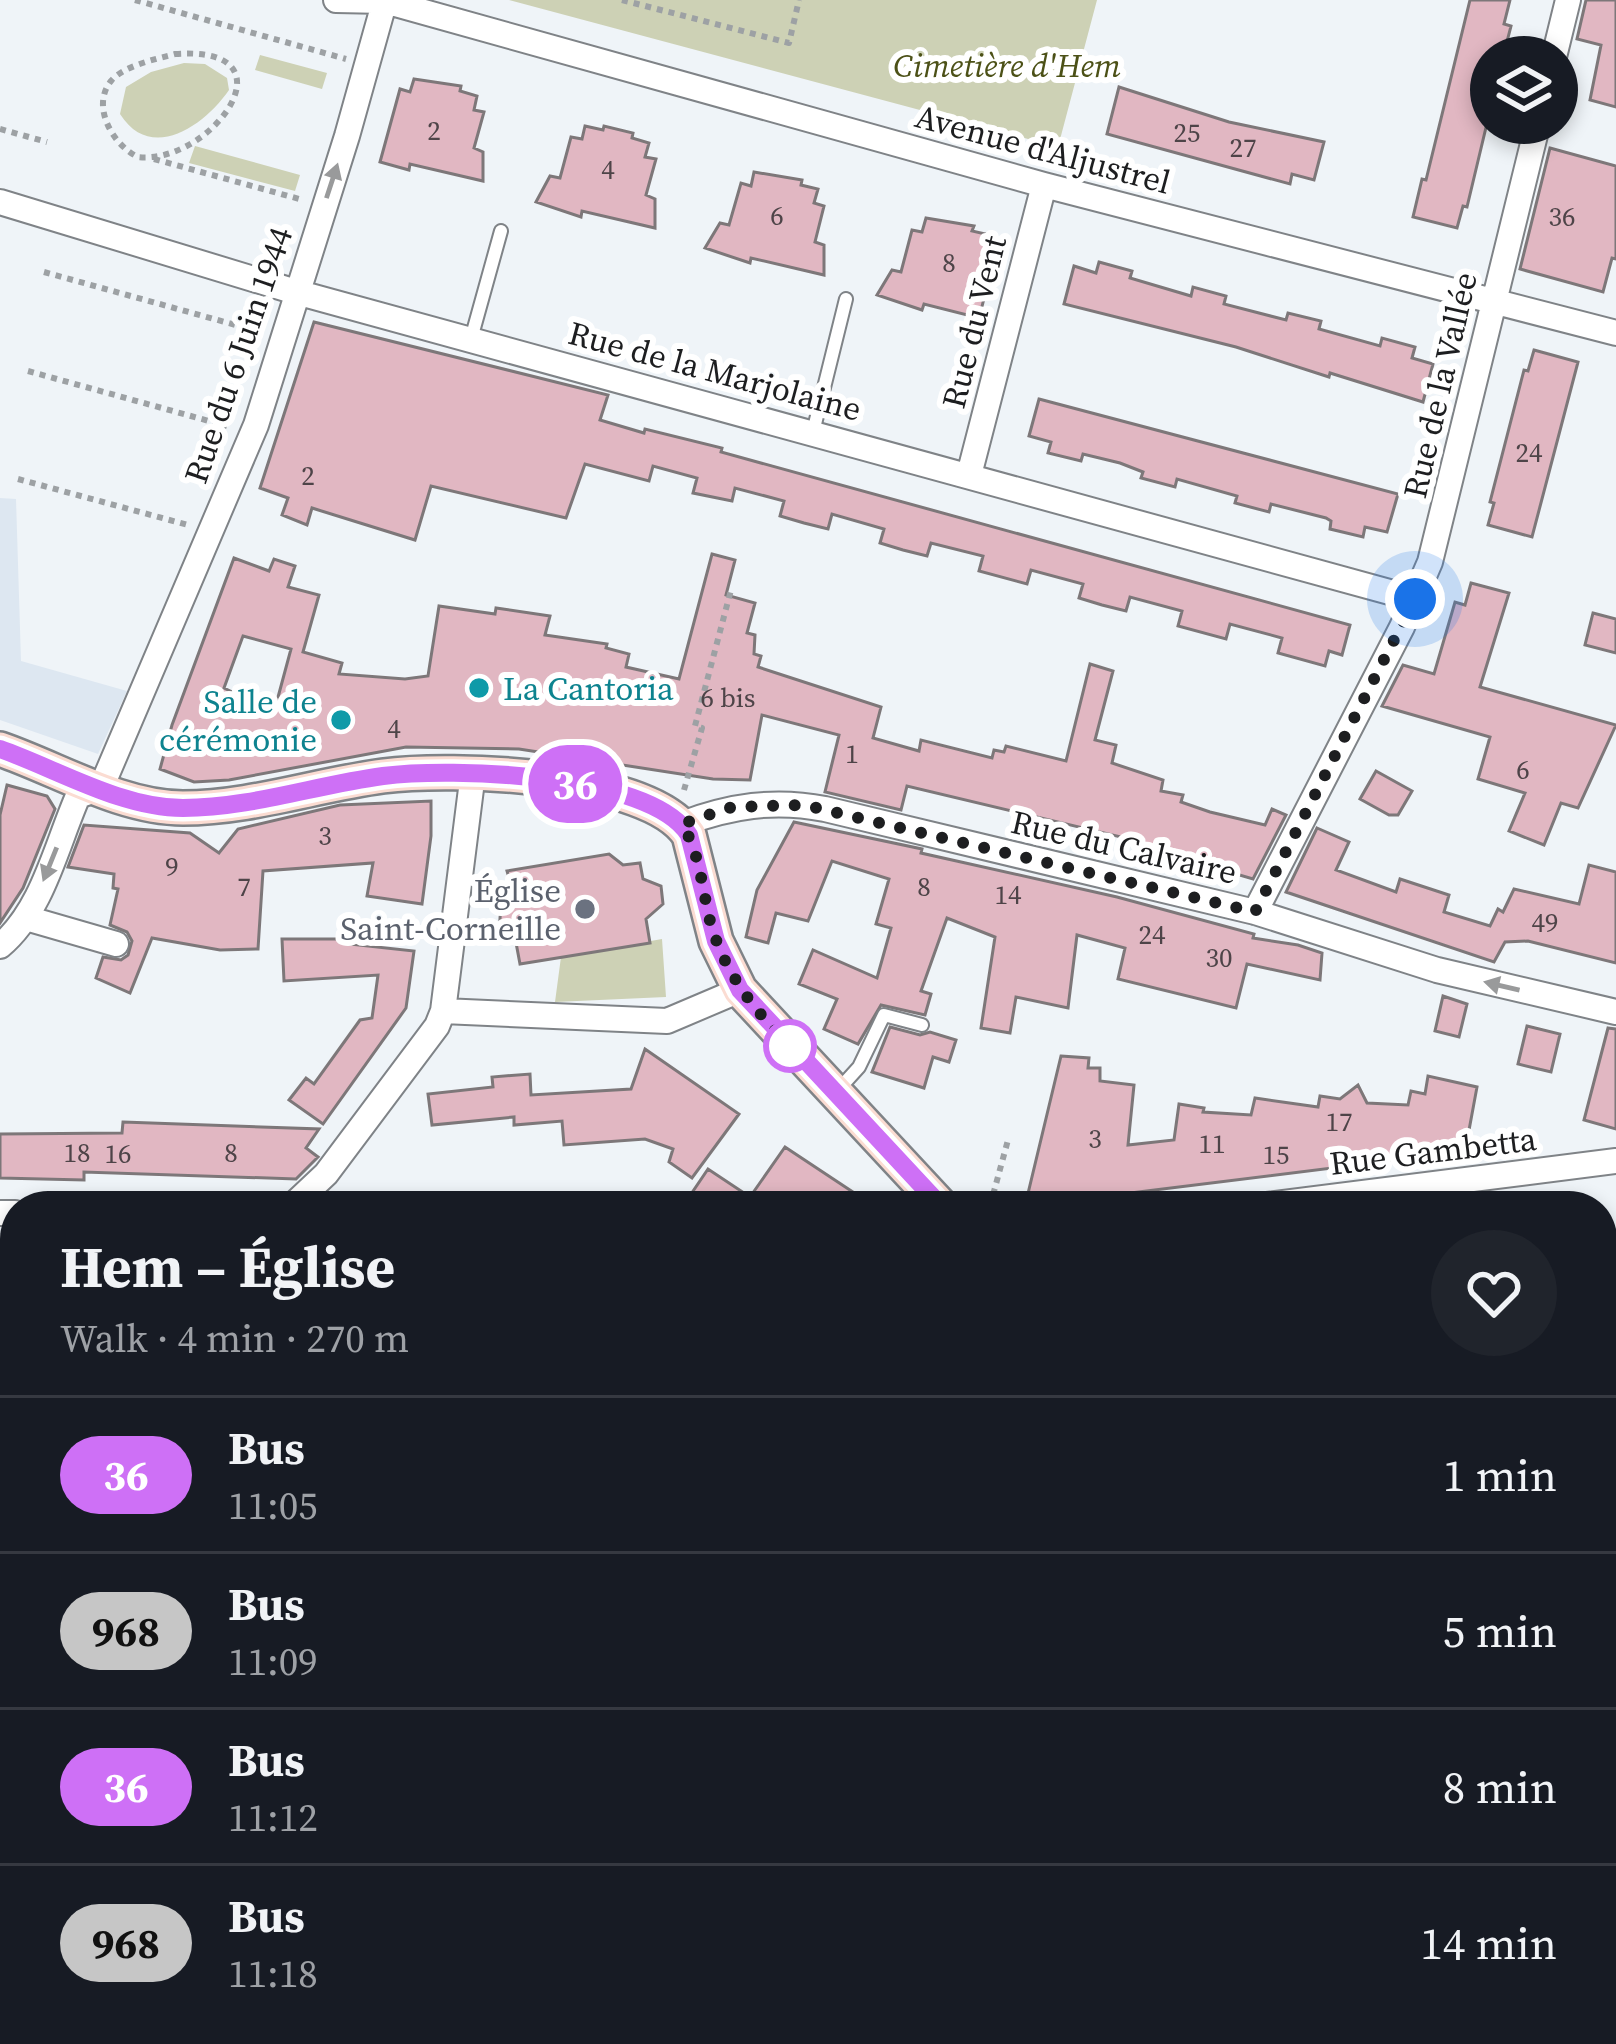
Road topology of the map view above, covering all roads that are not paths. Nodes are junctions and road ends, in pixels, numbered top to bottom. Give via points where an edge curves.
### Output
1 (336, 0) edge
2 (384, 0) edge
3 (1568, 0) edge
4 (1559, 36) edge
5 (1533, 144) edge
6 (1044, 185) junction
7 (0, 202) edge
8 (501, 231) dead end
9 (296, 292) junction
10 (846, 299) dead end
11 (1494, 300) junction
12 (1616, 333) edge
13 (471, 339) junction
14 (813, 432) junction
15 (969, 475) junction
16 (1415, 599) junction
17 (0, 749) edge
18 (473, 773) junction
19 (101, 788) junction
20 (675, 818) junction
21 (1255, 912) junction
22 (26, 918) junction
23 (116, 944) dead end
24 (0, 946) edge
25 (740, 990) junction
26 (442, 1011) junction
27 (1616, 1012) edge
28 (922, 1025) dead end
29 (834, 1095) junction
30 (1616, 1161) edge
31 (310, 1191) edge
32 (927, 1191) edge
33 (1377, 1191) edge

1 - 2 street, Avenue d'Aljustrel
2 - 6 street, Avenue d'Aljustrel
9 -> 2 street, Rue du 6 Juin 1944
3 - 4 street
5 - 11 street, Rue de la Vallée
6 - 11 street, Avenue d'Aljustrel
6 - 15 street, Rue du Vent
7 - 9 street, Rue de la Marjolaine
8 - 13 lane
9 - 13 street, Rue de la Marjolaine
9 - 19 street, Rue du 6 Juin 1944 via 253,433
10 - 14 lane
11 - 12 street, Avenue d'Aljustrel
11 - 16 street, Rue de la Vallée via 1447,503
13 - 14 street, Rue de la Marjolaine
14 - 15 street, Rue de la Marjolaine
15 - 16 street, Rue de la Marjolaine
16 - 21 street, Rue de la Vallée
17 - 19 main road
18 - 19 main road via 382,776 179,808
18 - 20 main road via 596,788
18 - 26 street
19 -> 22 street, Rue du 6 Juin 1944 via 78,796
20 - 21 street, Rue du Calvaire via 804,805
20 - 25 main road via 692,844 716,941
27 -> 21 street, Rue du Calvaire via 1437,970
22 - 23 street
22 - 24 street, Rue du 6 Juin 1944
25 - 26 street via 668,1021
25 - 29 main road
26 - 31 street via 427,1044
28 - 29 lane via 884,1015 860,1067
29 - 32 main road
30 - 33 street, Rue Gambetta

